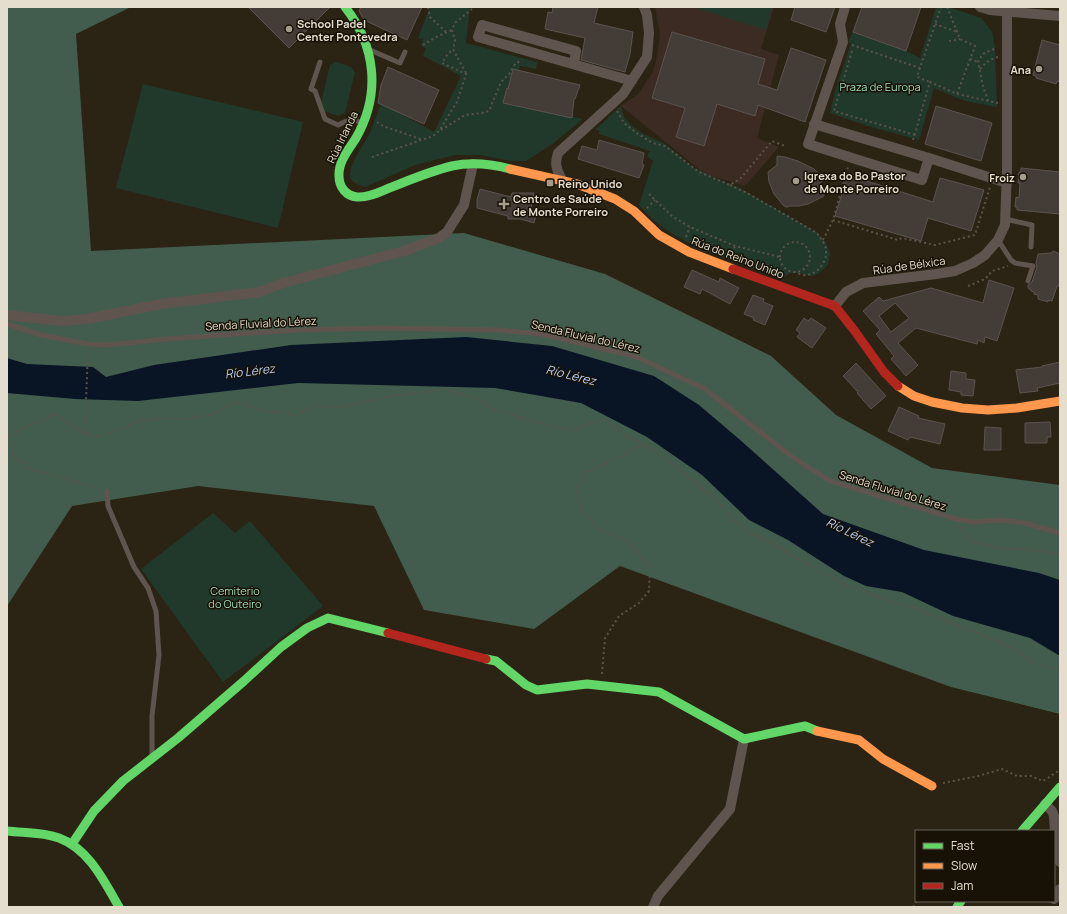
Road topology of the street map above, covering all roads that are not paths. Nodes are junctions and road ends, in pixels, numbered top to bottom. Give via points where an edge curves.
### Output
1 (345, 7) edge
2 (644, 7) edge
3 (845, 7) edge
4 (980, 7) edge
5 (1007, 11) junction
6 (1060, 16) edge
7 (369, 50) junction
8 (405, 52) dead end
9 (320, 62) dead end
10 (574, 64) junction
11 (632, 81) junction
12 (363, 123) junction
13 (814, 124) junction
14 (929, 158) junction
15 (473, 164) junction
16 (562, 180) junction
17 (1007, 183) junction
18 (342, 189) joint
19 (1005, 219) junction
20 (998, 240) junction
21 (1031, 247) dead end
22 (1028, 281) dead end
23 (835, 306) junction
24 (7, 315) edge
25 (7, 324) edge
26 (1060, 401) edge
27 (107, 491) road end
28 (1060, 533) edge
29 (744, 739) junction
30 (152, 758) junction
31 (932, 786) road end
32 (1060, 787) edge
33 (1045, 804) junction
34 (1023, 830) edge
35 (1055, 830) edge
36 (7, 831) edge
37 (1055, 832) edge
38 (72, 844) junction
39 (1060, 862) edge
40 (119, 907) edge
41 (653, 907) edge

1 - 7 street, Rúa Irlanda via 354,19
2 - 11 street via 649,33 647,57
3 - 13 street via 840,24 842,42
4 - 5 street
5 - 6 street
5 - 17 street, Rúa de Bélxica
7 - 8 lane via 400,63
7 - 12 street, Rúa Irlanda via 373,74 372,91
9 - 12 lane via 311,89 315,91 325,119 338,125 349,120
10 - 10 street via 576,51 482,25 478,37
10 - 11 street
11 - 16 street via 623,94 558,153 556,167
12 - 18 street, Rúa Irlanda via 339,168
13 - 14 street
13 - 14 street via 808,144 922,180
14 - 17 street
15 - 16 street, Rúa do Reino Unido via 493,165
15 - 18 street, Rúa do Reino Unido via 431,172 362,197 347,194
15 - 24 street via 464,205 447,232 439,238 404,251 283,283 259,292 161,304 87,319 61,321
16 - 23 street, Rúa do Reino Unido via 615,199 634,211 659,234 689,252
17 - 19 street, Rúa de Bélxica
19 - 20 street, Rúa de Bélxica
19 - 21 lane via 1032,225
20 - 22 lane via 1014,263 1033,266
20 - 23 street, Rúa de Bélxica via 985,255 955,271 863,283 846,292
23 - 26 street via 884,372 898,386 914,396 962,408 988,410
25 - 28 lane, Senda Fluvial do Lérez via 41,335 108,345 234,334 380,328 498,330 541,334 637,357 705,389 791,456 830,481 956,519 1025,523
27 - 30 lane via 108,506 134,567 148,588 156,611 159,655 152,716
29 - 30 street via 659,692 587,684 537,690 526,685 496,661 328,618 307,628 280,647
29 - 31 street via 805,726 820,732 859,740 883,758
29 - 41 street via 730,809 658,896
30 - 38 street via 123,781 94,811
32 - 33 street
33 - 34 street
33 - 35 street via 1054,816
36 - 38 street via 59,838
37 - 39 street
38 - 40 street via 92,864

